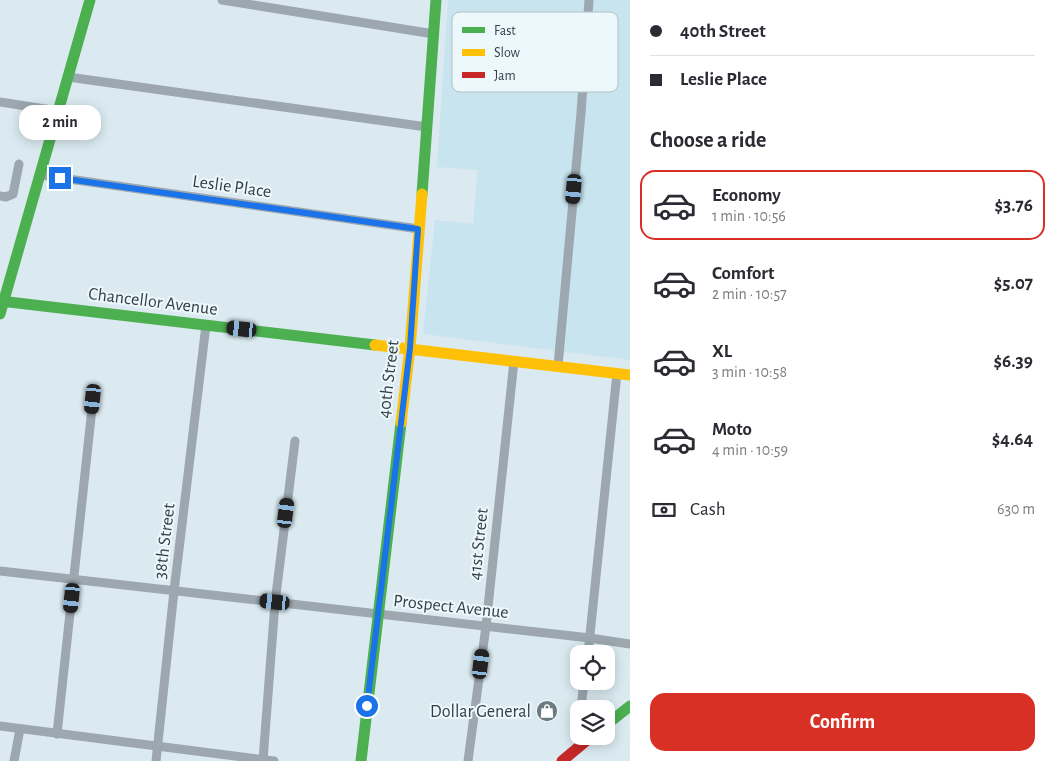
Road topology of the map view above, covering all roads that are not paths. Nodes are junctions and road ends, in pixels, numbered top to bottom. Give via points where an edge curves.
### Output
1 (90, 0) edge
2 (222, 0) edge
3 (436, 0) edge
4 (264, 3) edge
5 (434, 34) junction
6 (68, 77) junction
7 (582, 92) edge
8 (0, 102) edge
9 (58, 111) junction
10 (427, 127) junction
11 (19, 164) dead end
12 (41, 175) junction
13 (0, 196) edge
14 (418, 229) junction
15 (3, 301) edge
16 (0, 314) edge
17 (206, 325) junction
18 (410, 348) junction
19 (514, 361) junction
20 (558, 366) junction
21 (617, 373) junction
22 (630, 375) edge
23 (93, 399) dead end
24 (295, 441) dead end
25 (0, 571) edge
26 (74, 579) junction
27 (174, 591) junction
28 (275, 602) junction
29 (377, 614) junction
30 (486, 626) junction
31 (590, 638) junction
32 (630, 644) edge
33 (589, 645) edge
34 (630, 706) edge
35 (615, 718) edge
36 (0, 726) edge
37 (20, 729) junction
38 (57, 734) junction
39 (580, 745) edge
40 (158, 747) junction
41 (263, 760) junction
42 (14, 761) edge
43 (156, 761) edge
44 (274, 761) edge
45 (361, 761) edge
46 (468, 761) edge
47 (562, 761) edge

1 - 6 main road
2 - 4 street
3 - 5 main road, 40th Street
4 - 5 street
5 - 10 main road, 40th Street
6 - 9 main road
6 - 10 street
7 - 20 street
8 - 9 street
9 - 12 main road
10 - 14 main road, 40th Street
11 - 13 street via 13,194
12 - 14 street, Leslie Place
12 - 15 main road
14 - 18 main road, 40th Street
15 - 16 main road
15 - 17 main road, Chancellor Avenue
17 - 18 main road, Chancellor Avenue
17 - 27 street, 38th Street
18 - 19 main road, Chancellor Avenue
18 - 29 main road, 40th Street
19 - 20 main road, Chancellor Avenue
19 - 30 street, 41st Street
20 - 21 main road, Chancellor Avenue
21 - 22 main road, Chancellor Avenue
21 - 31 street
23 - 26 street
24 - 28 street
25 - 26 street, Prospect Avenue
26 - 27 street, Prospect Avenue
26 - 38 street
27 - 28 street, Prospect Avenue
27 - 40 street, 38th Street
28 - 29 street, Prospect Avenue
28 - 41 street
29 - 30 street, Prospect Avenue
29 - 45 main road, 40th Street
30 - 31 street, Prospect Avenue
30 - 46 street, 41st Street
31 - 32 street, Prospect Avenue
31 - 33 street
34 - 35 main road
36 - 37 street
37 - 38 street
37 - 42 street
38 - 40 street
39 - 47 main road
40 - 41 street
40 - 43 street, 38th Street
41 - 44 street

